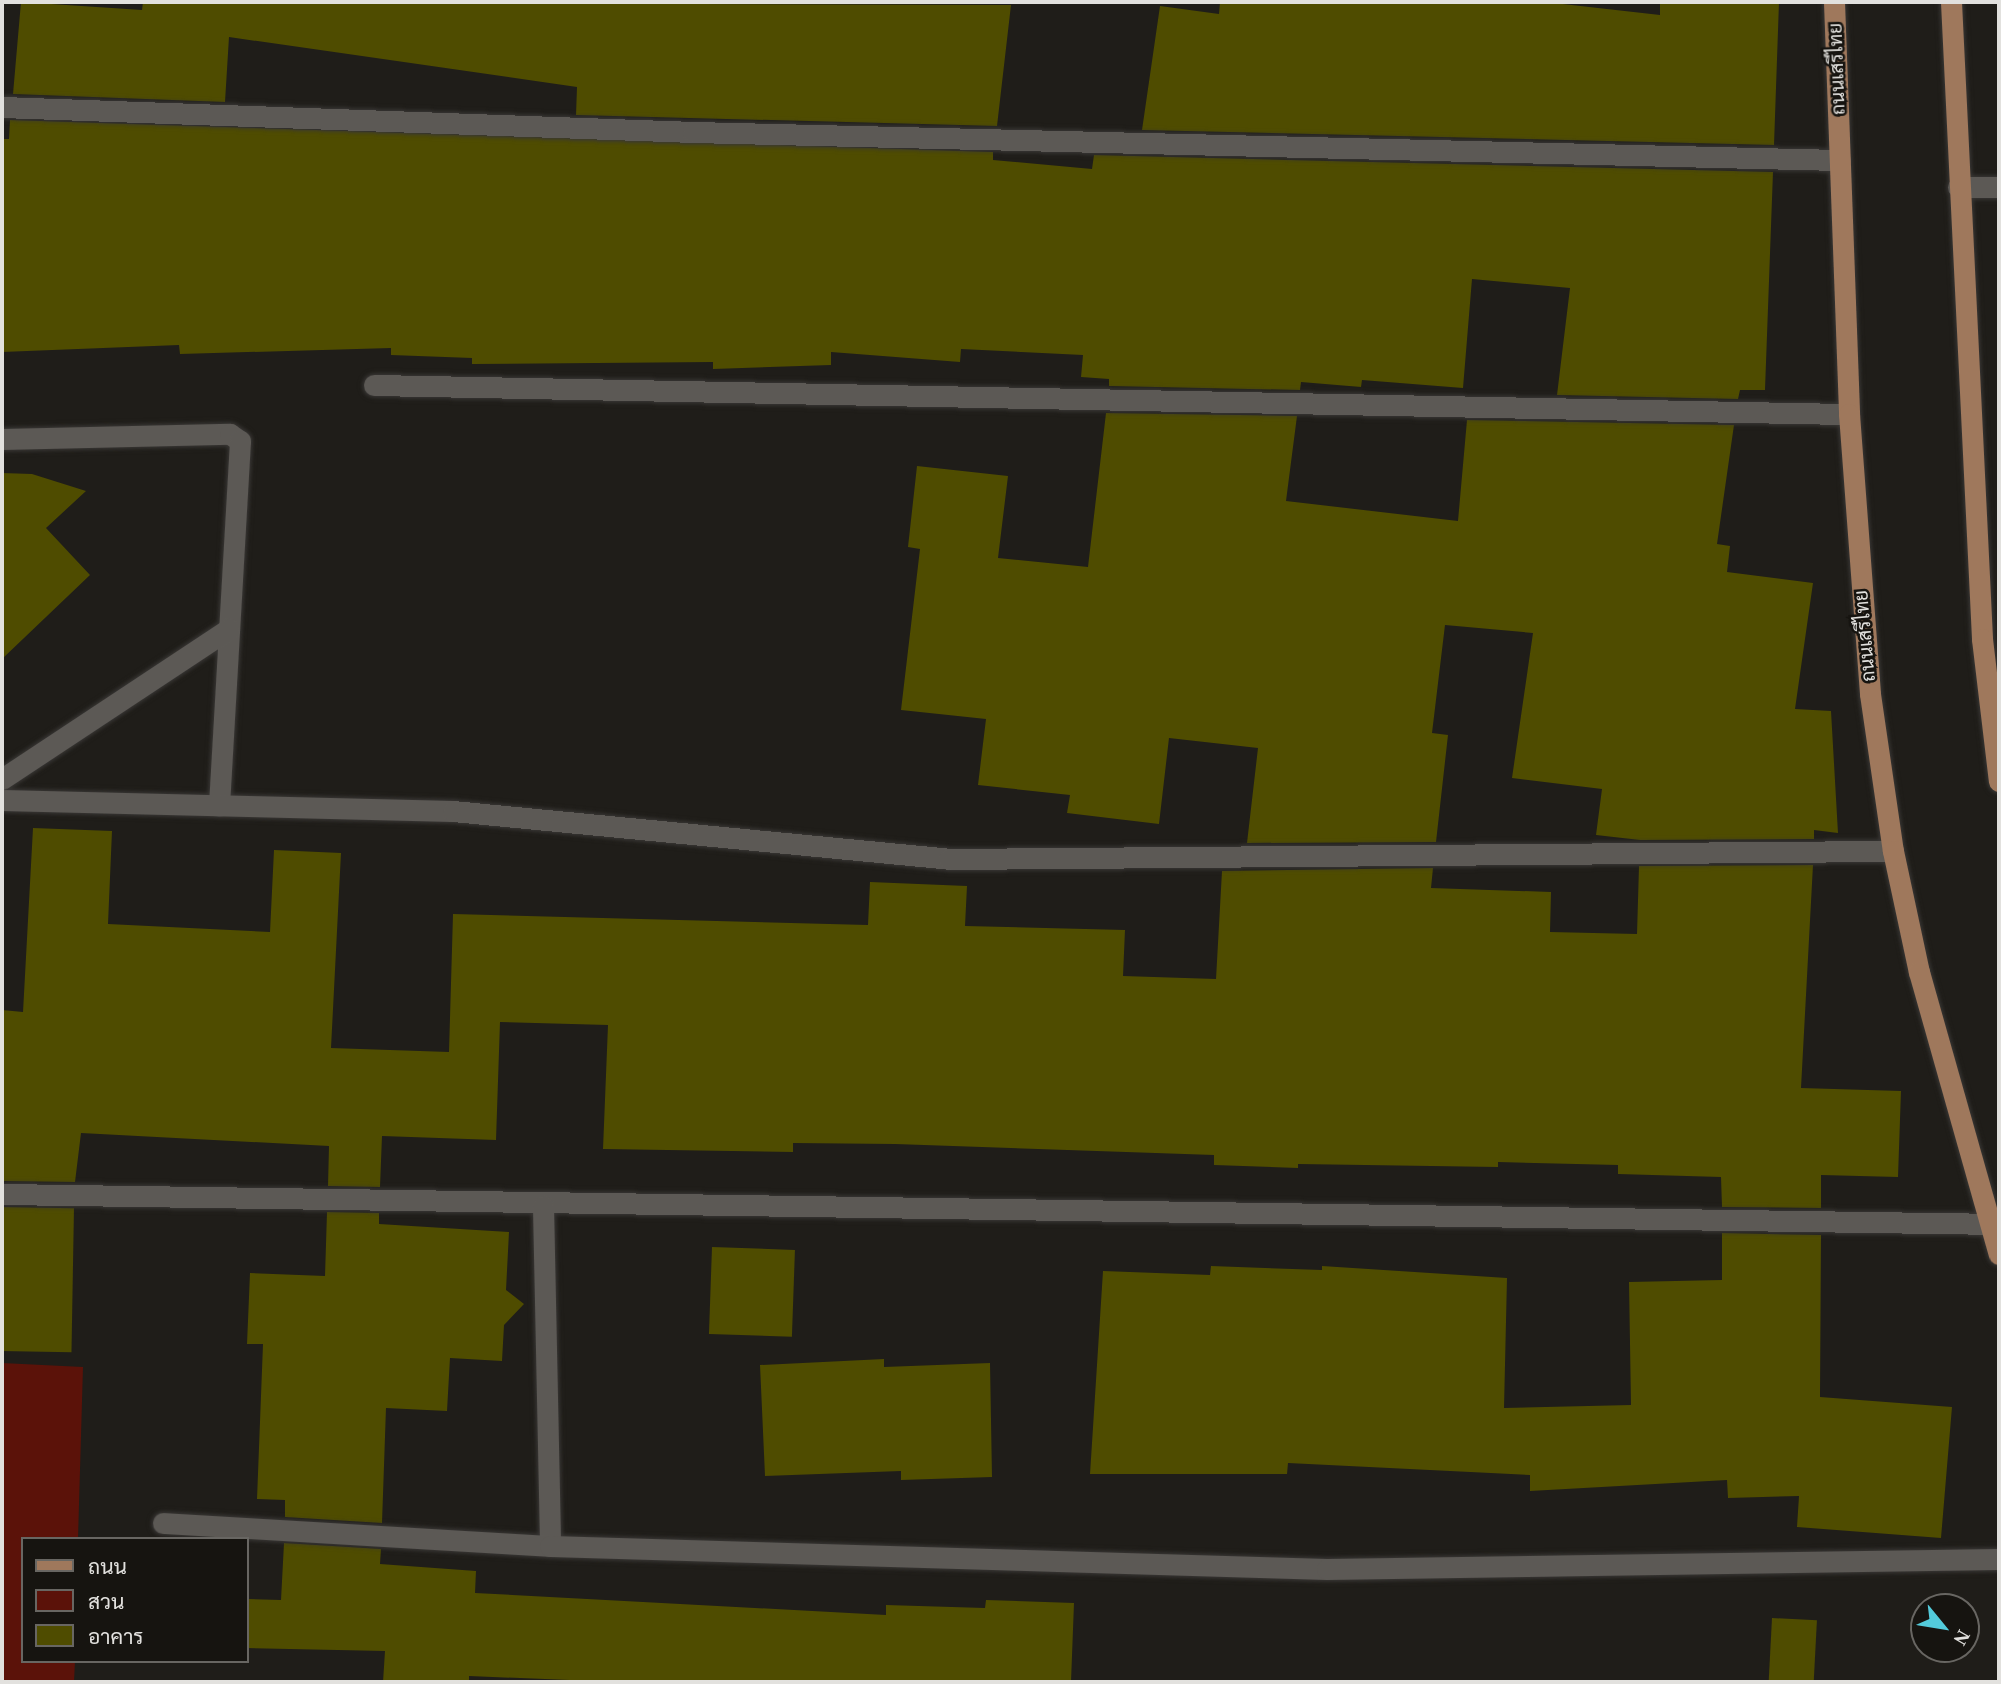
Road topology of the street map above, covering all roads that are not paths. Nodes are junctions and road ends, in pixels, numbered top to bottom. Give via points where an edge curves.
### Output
1 (1834, 2) edge
2 (1951, 2) edge
3 (2, 107) edge
4 (1840, 160) junction
5 (1958, 187) junction
6 (1999, 187) edge
7 (374, 385) dead end
8 (1849, 414) junction
9 (2, 439) edge
10 (229, 629) junction
11 (1991, 638) edge
12 (2, 779) edge
13 (1999, 780) edge
14 (2, 800) edge
15 (219, 805) junction
16 (1893, 851) junction
17 (2, 1194) edge
18 (542, 1206) junction
19 (1990, 1224) junction
20 (1999, 1254) edge
21 (163, 1523) dead end
22 (550, 1546) junction
23 (1999, 1559) edge

1 - 4 main road, ถนนเสรีไทย
2 - 5 main road
3 - 4 street via 693,132
4 - 8 main road, ถนนเสรีไทย
5 - 6 street
5 - 11 main road
7 - 8 street
8 - 16 main road, ถนนเสรีไทย via 1870,694
9 - 10 street via 230,434 240,441
10 - 12 street
10 - 15 street
11 - 13 main road
14 - 15 street
15 - 16 street via 453,811 949,859
16 - 19 main road, ถนนเสรีไทย via 1949,1089
17 - 18 street
18 - 19 street
18 - 22 street
19 - 20 main road, ถนนเสรีไทย
21 - 22 street
22 - 23 street via 1327,1569

